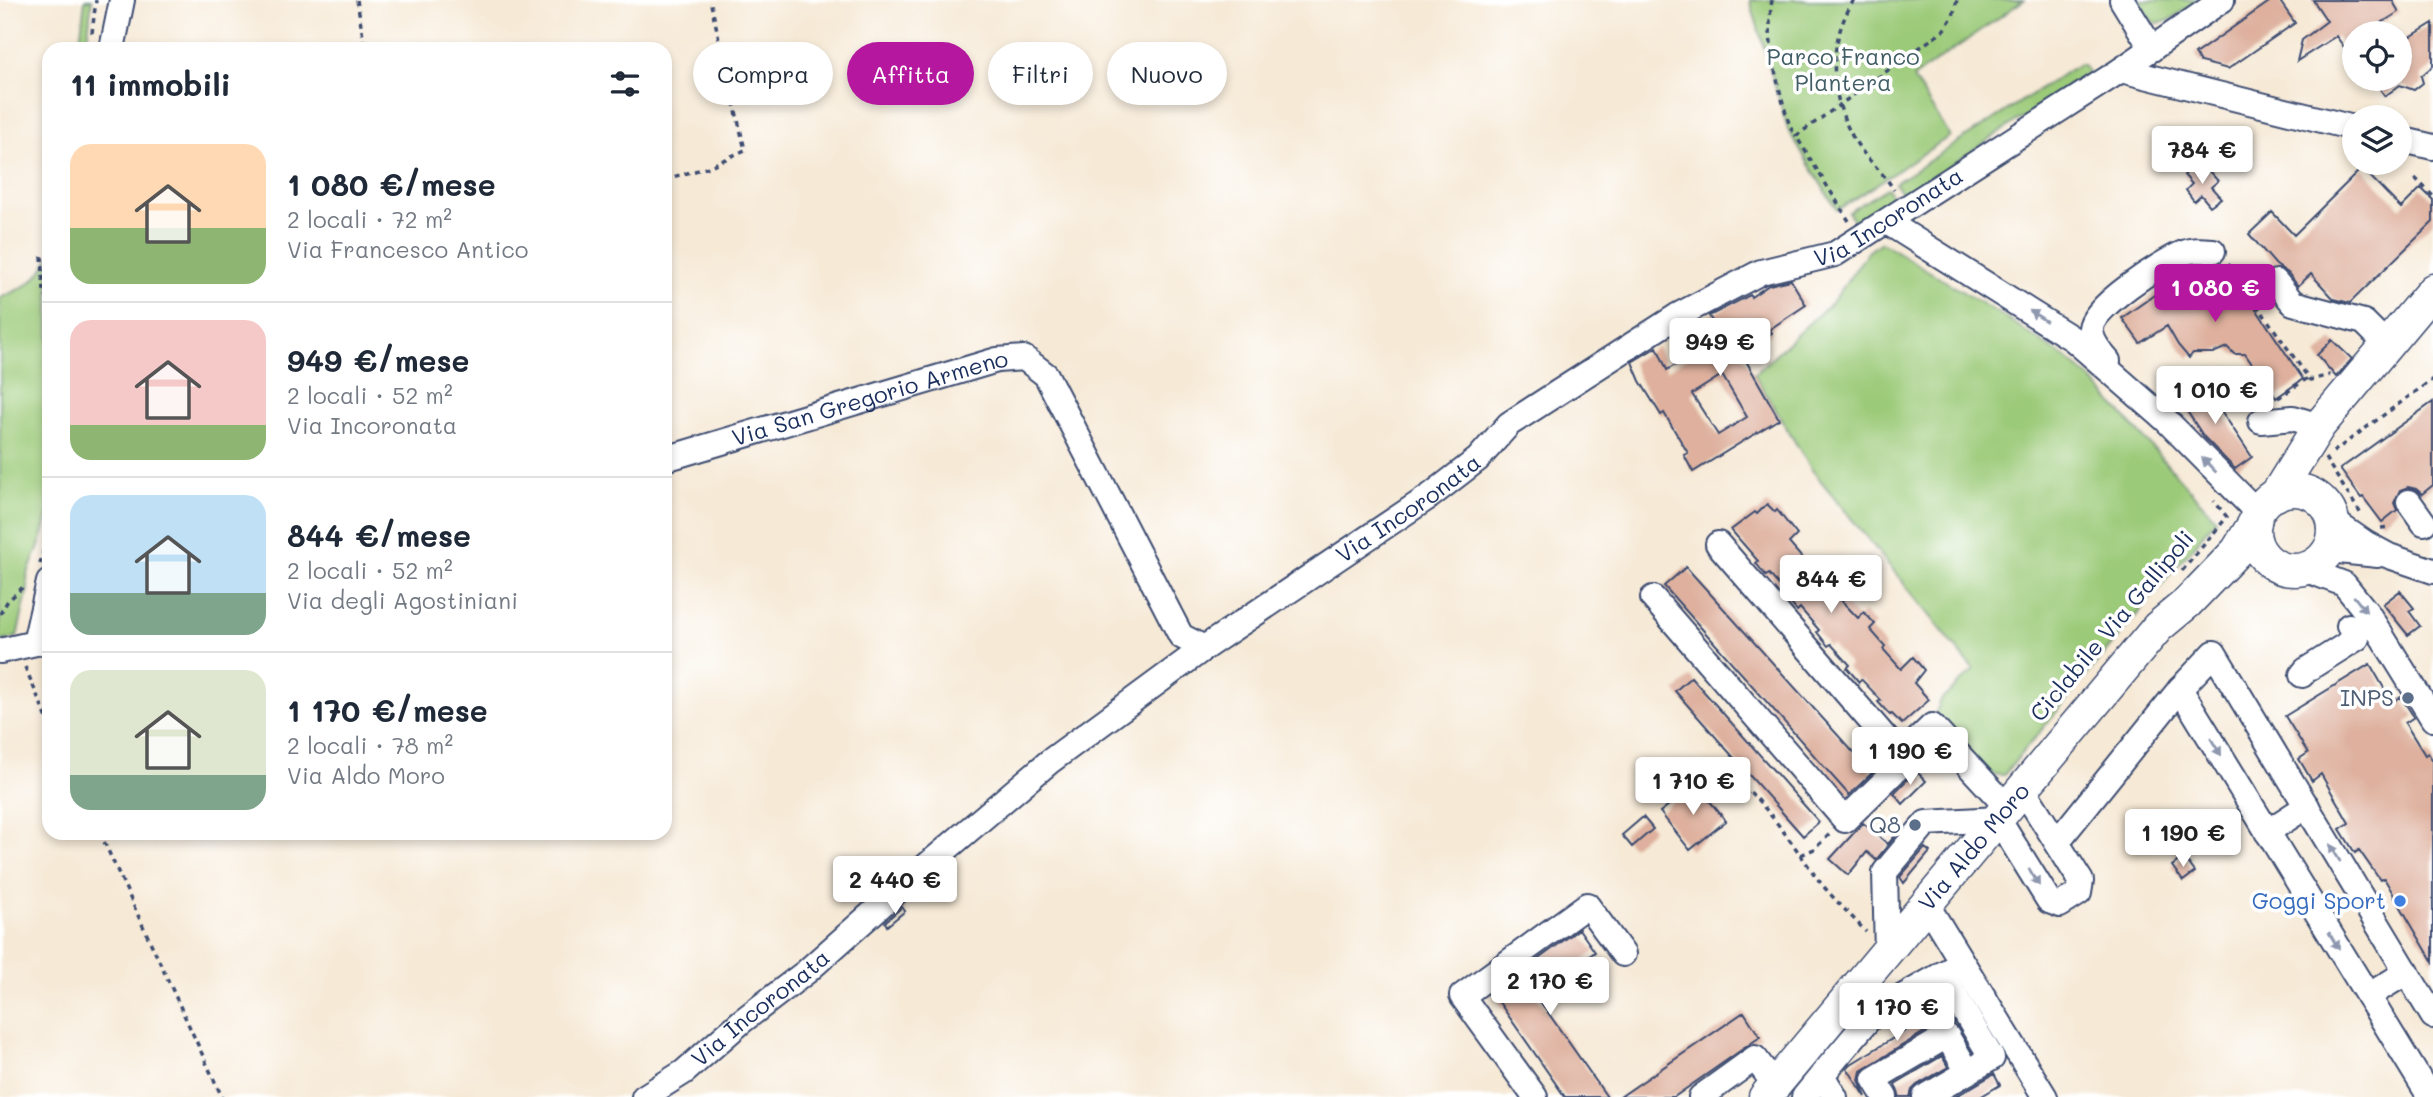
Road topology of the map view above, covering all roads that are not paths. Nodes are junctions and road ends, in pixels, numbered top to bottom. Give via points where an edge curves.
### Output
1 (122, 0) edge
2 (2122, 0) edge
3 (2222, 0) edge
4 (102, 42) edge
5 (2152, 49) junction
6 (2121, 70) junction
7 (2342, 125) edge
8 (2412, 142) edge
9 (2433, 147) edge
10 (1897, 216) junction
11 (2213, 251) road end
12 (2276, 282) dead end
13 (2433, 290) edge
14 (2082, 332) junction
15 (2387, 345) junction
16 (2260, 421) dead end
17 (2312, 438) junction
18 (672, 457) edge
19 (2409, 502) dead end
20 (2263, 510) junction
21 (2338, 523) junction
22 (2424, 523) dead end
23 (1718, 544) dead end
24 (2291, 568) junction
25 (2433, 571) edge
26 (38, 573) edge
27 (2182, 589) junction
28 (1653, 598) dead end
29 (2349, 626) dead end
30 (42, 641) edge
31 (1204, 648) junction
32 (0, 651) edge
33 (2302, 675) dead end
34 (2180, 689) junction
35 (2433, 719) edge
36 (1901, 756) junction
37 (2010, 805) junction
38 (2306, 806) junction
39 (2267, 832) junction
40 (2057, 842) junction
41 (1927, 905) junction
42 (1887, 953) junction
43 (1623, 954) dead end
44 (1952, 968) junction
45 (2407, 972) junction
46 (2368, 996) junction
47 (2433, 1016) edge
48 (1968, 1072) junction
49 (1822, 1076) junction
50 (1770, 1091) edge
51 (644, 1097) edge
52 (1535, 1097) edge
53 (1701, 1097) edge
54 (1804, 1097) edge
55 (1835, 1097) edge
56 (1885, 1097) edge
57 (1925, 1097) edge
58 (2043, 1097) edge
59 (2430, 1097) edge

1 - 4 street
2 - 5 street
3 - 5 street, Via Incoronata
5 - 6 street, Via Incoronata
6 - 7 street
6 - 10 street, Via Incoronata
8 - 9 street
14 -> 10 street
10 - 31 street, Via Incoronata via 1835,254 1760,272 1677,316 1509,424 1478,459 1430,496
11 - 14 street via 2197,249 2182,254 2147,274 2102,309
12 - 15 street via 2293,303 2364,322
13 - 15 main road, Via Aldo Moro
20 -> 14 street via 2120,379
15 - 17 main road, Via Aldo Moro
16 - 17 street via 2293,418
17 - 20 main road, Via Aldo Moro
17 - 21 main road via 2308,464
18 - 31 street, Via San Gregorio Armeno via 996,360 1024,358 1046,375 1181,636
19 - 22 street
20 - 21 main road via 2289,491 2302,491 2315,496
20 - 24 main road via 2254,536 2258,549 2267,559
20 - 27 main road, Via Aldo Moro via 2237,551
21 - 24 main road via 2316,564
21 - 25 street via 2389,556
23 - 36 street
24 - 27 main road, Via Aldo Moro via 2246,572
24 -> 35 street via 2344,584 2368,614
26 - 30 street
27 - 37 main road, Via Aldo Moro via 2158,627
28 - 36 street via 1845,820 1898,768
29 - 33 street via 2357,638
30 - 32 street
31 - 51 street, Via Incoronata via 1049,762 806,972 684,1072
34 - 38 street via 2214,653
34 -> 39 street
34 - 40 street
36 - 37 street via 1932,726
37 - 40 street
37 -> 40 street via 2049,901 2060,905 2079,893 2081,881
37 - 41 main road, Via Aldo Moro
37 - 42 street via 1926,823 1885,873
38 - 39 street
45 -> 38 street
39 -> 46 street
41 - 42 main road, Via Aldo Moro
41 - 44 street
42 - 50 main road, Via Aldo Moro
43 - 52 street via 1587,905 1462,996
44 - 48 street via 1992,1058
44 - 49 street via 1874,1013
44 - 58 street
45 - 46 street
45 - 47 street
46 - 59 street
48 - 56 street via 1947,1036 1874,1079
48 - 57 street
49 - 54 street
49 - 55 street
50 - 53 street via 1755,1058

